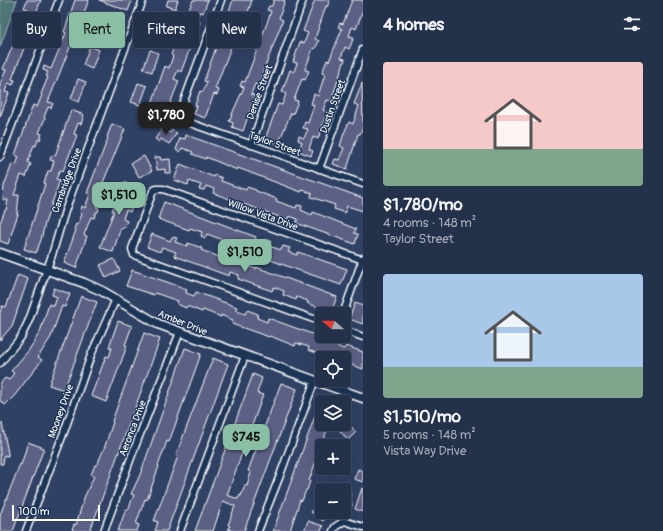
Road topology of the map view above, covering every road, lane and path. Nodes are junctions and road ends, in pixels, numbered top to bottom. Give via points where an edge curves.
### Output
1 (59, 0) edge
2 (143, 0) edge
3 (221, 0) edge
4 (303, 0) edge
5 (363, 49) edge
6 (251, 145) junction
7 (0, 157) edge
8 (319, 169) junction
9 (363, 184) edge
10 (0, 253) edge
11 (363, 259) edge
12 (47, 270) junction
13 (116, 299) junction
14 (346, 307) edge
15 (315, 319) edge
16 (180, 332) junction
17 (351, 333) edge
18 (363, 337) edge
19 (245, 356) junction
20 (0, 363) edge
21 (315, 380) joint
22 (334, 387) edge
23 (363, 398) edge
24 (363, 527) edge
25 (26, 531) edge
26 (104, 531) edge
27 (180, 531) edge
28 (258, 531) edge
29 (333, 531) edge

1 - 7 street
2 - 12 street, Cambridge Drive via 63,215
3 - 6 street, Taylor Street via 180,112 181,118
4 - 6 street, Denise Street
5 - 8 street, Dustin Street
6 - 8 street, Taylor Street
8 - 9 street, Taylor Street
10 - 12 street, Amber Drive
11 - 14 street
11 - 15 street, Willow Vista Drive via 163,189 156,189 151,194 132,249 134,254
12 - 13 street, Amber Drive via 84,283
12 - 20 street, Cambridge Drive via 24,332
13 - 16 street, Amber Drive via 158,324
13 - 25 street, Mooney Drive via 91,355
16 - 19 street, Amber Drive
16 - 26 street, Aeronca Drive
17 - 18 street
19 - 21 street, Amber Drive
19 - 27 street
21 - 28 street
22 - 23 street, Amber Drive
24 - 29 street via 344,521

